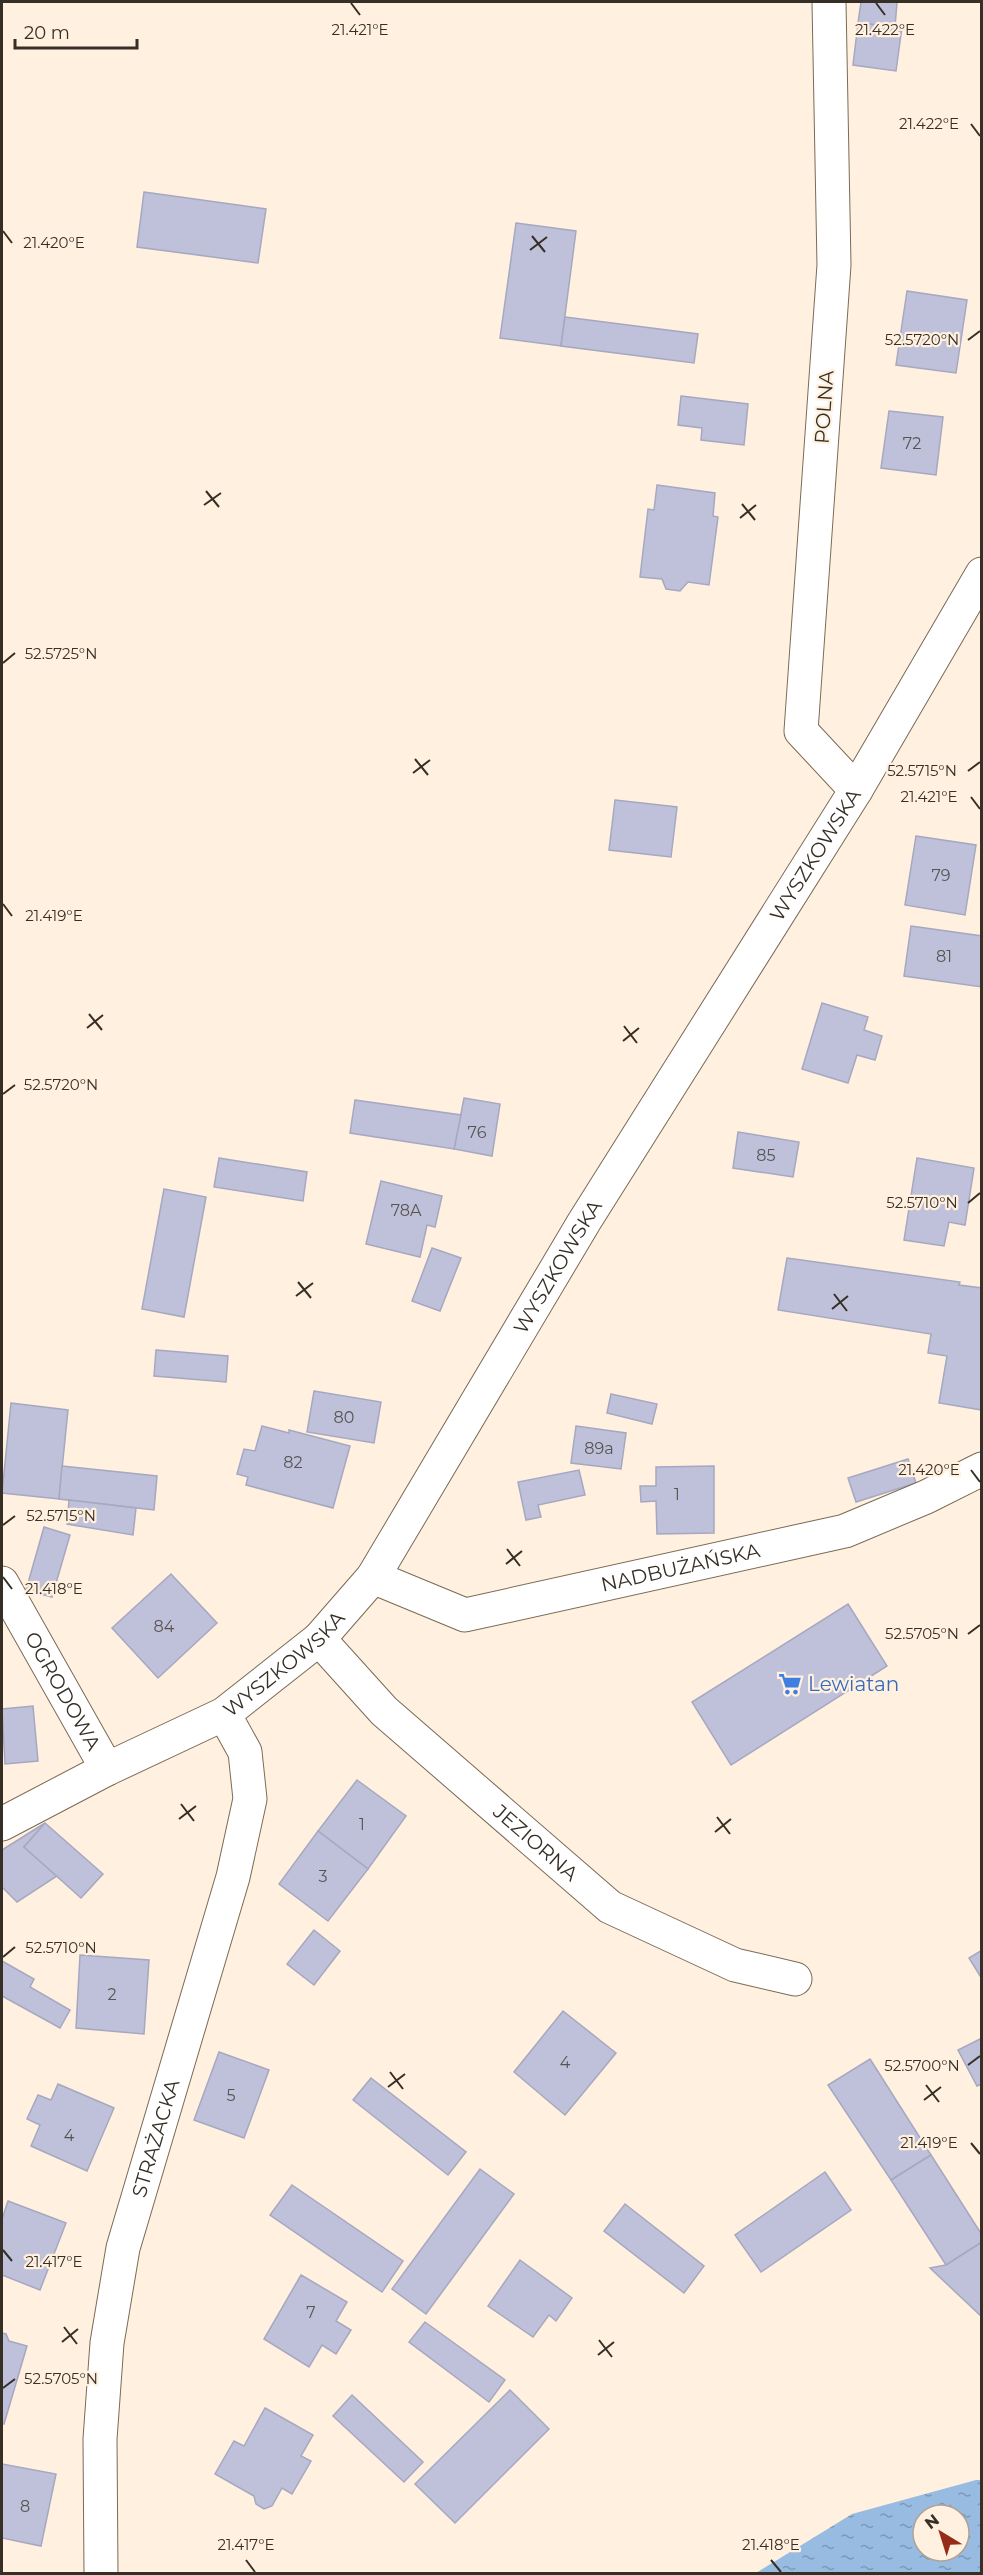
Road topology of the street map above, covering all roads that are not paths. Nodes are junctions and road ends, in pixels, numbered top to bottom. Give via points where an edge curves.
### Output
1 (829, 2) edge
2 (981, 574) edge
3 (856, 790) junction
4 (981, 1469) edge
5 (373, 1577) junction
6 (2, 1583) edge
7 (318, 1640) junction
8 (224, 1714) junction
9 (107, 1769) junction
10 (2, 1824) edge
11 (795, 1979) dead end
12 (101, 2574) edge

1 - 3 street, POLNA via 834,265 801,731
2 - 3 street, WYSZKOWSKA
3 - 5 street, WYSZKOWSKA via 584,1222
4 - 5 street, NADBUŻAŃSKA via 845,1531 465,1615
5 - 7 street, WYSZKOWSKA
6 - 9 street, OGRODOWA
7 - 8 street, WYSZKOWSKA
7 - 11 street, JEZIORNA via 384,1711 610,1907 735,1965
8 - 9 street, WYSZKOWSKA
8 - 12 street, STRAŻACKA via 245,1752 250,1799 233,1877 123,2247 107,2343 100,2439
9 - 10 street, WYSZKOWSKA

